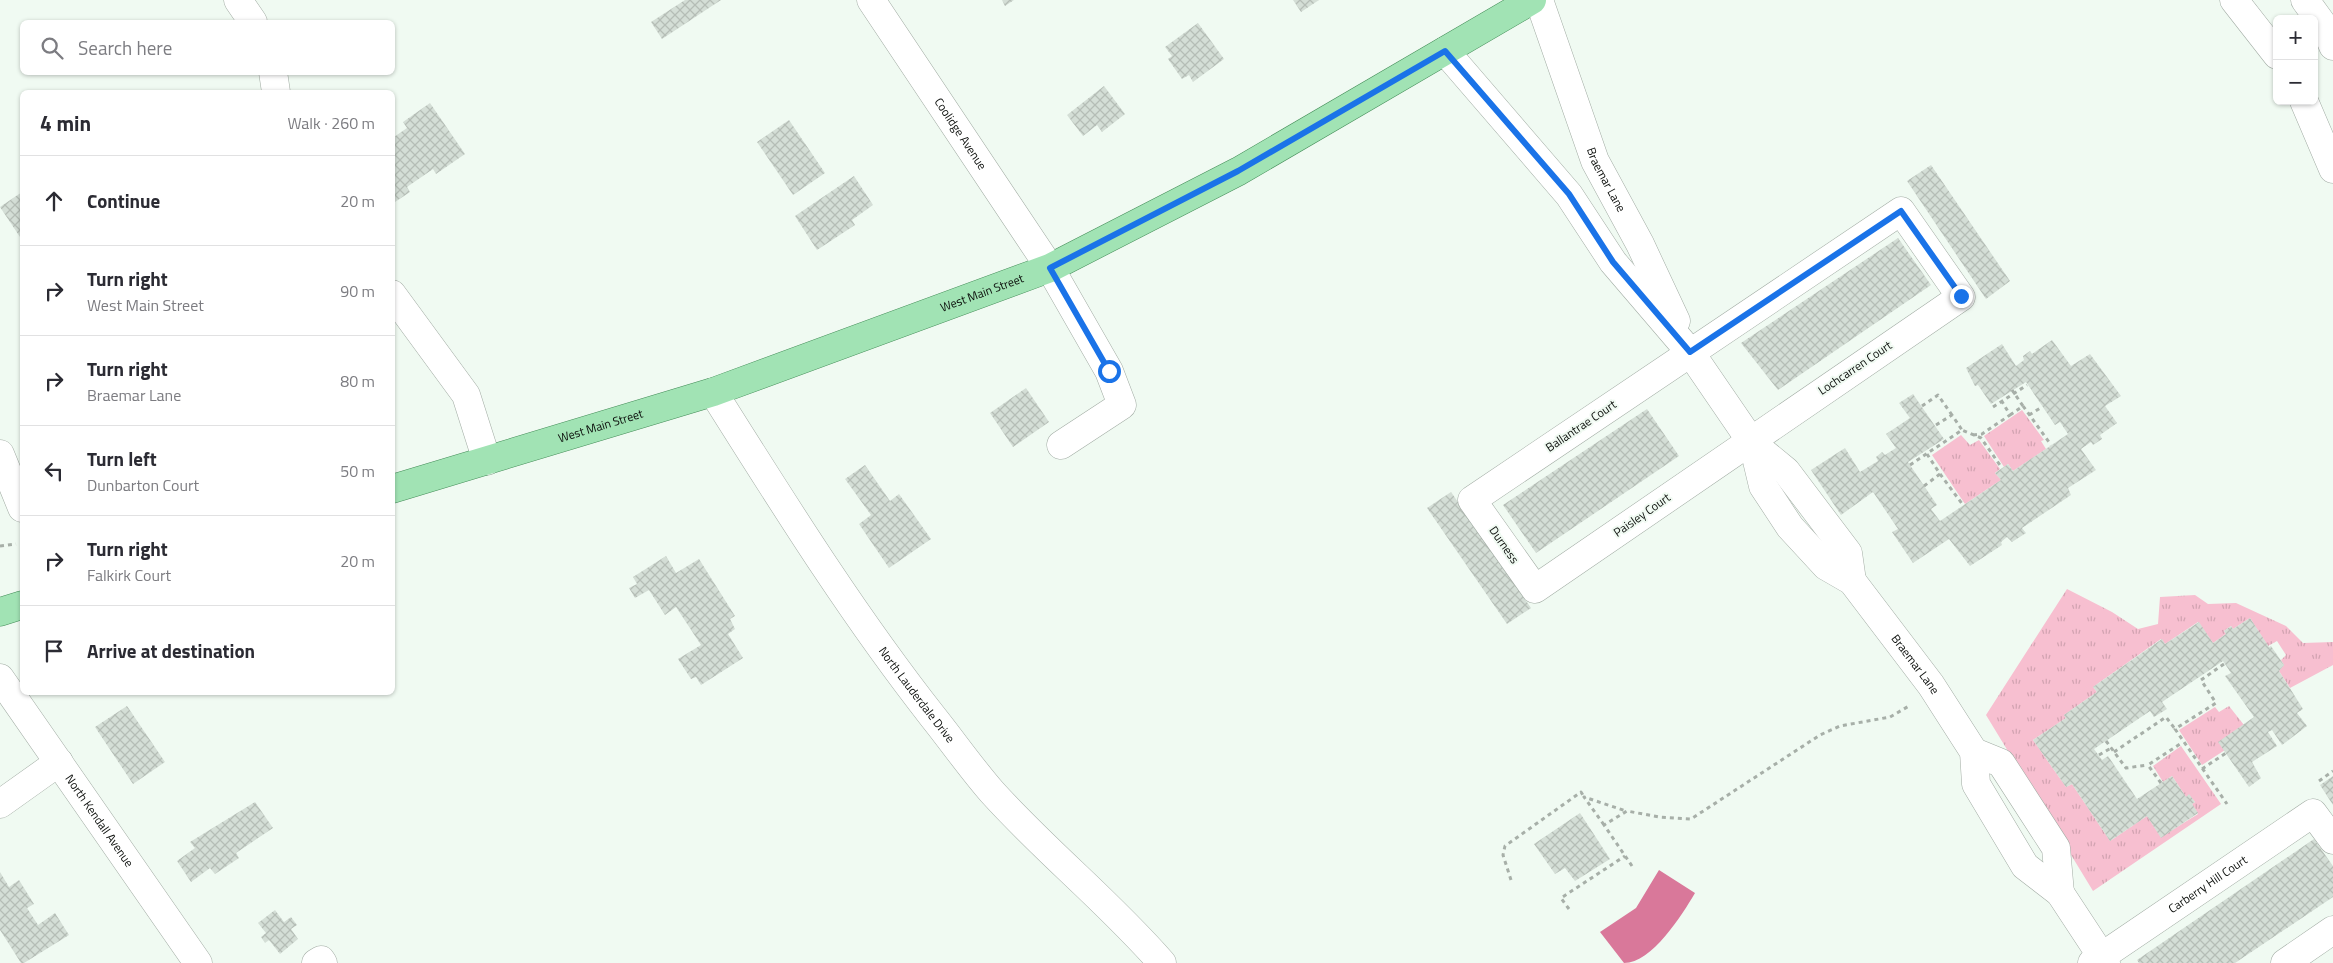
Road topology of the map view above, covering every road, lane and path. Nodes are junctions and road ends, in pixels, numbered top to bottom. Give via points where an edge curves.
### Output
1 (238, 0) edge
2 (871, 0) edge
3 (1532, 0) edge
4 (1539, 0) edge
5 (2234, 0) edge
6 (2305, 0) edge
7 (252, 20) edge
8 (2333, 46) edge
9 (2273, 50) edge
10 (1445, 51) junction
11 (273, 75) edge
12 (276, 90) edge
13 (2306, 105) edge
14 (2333, 169) edge
15 (1901, 211) joint
16 (1050, 268) junction
17 (395, 298) edge
18 (1690, 352) junction
19 (2028, 384) dead end
20 (713, 392) junction
21 (2013, 392) junction
22 (2001, 400) junction
23 (1922, 406) dead end
24 (2023, 406) junction
25 (1993, 407) dead end
26 (2042, 407) dead end
27 (1952, 415) junction
28 (2010, 415) junction
29 (2030, 415) junction
30 (1936, 425) dead end
31 (1962, 430) junction
32 (1972, 435) junction
33 (1751, 442) junction
34 (1061, 446) dead end
35 (2051, 446) dead end
36 (0, 454) edge
37 (1927, 454) junction
38 (487, 461) junction
39 (1910, 465) dead end
40 (2002, 468) dead end
41 (1940, 474) junction
42 (1924, 486) dead end
43 (395, 488) edge
44 (1472, 500) joint
45 (20, 503) edge
46 (1963, 505) dead end
47 (16, 544) dead end
48 (0, 546) edge
49 (1535, 589) joint
50 (20, 606) edge
51 (0, 612) edge
52 (2224, 664) dead end
53 (0, 678) edge
54 (1909, 706) dead end
55 (2160, 713) dead end
56 (2166, 717) junction
57 (2175, 729) junction
58 (2106, 741) dead end
59 (2183, 742) junction
60 (2111, 748) junction
61 (2114, 752) junction
62 (2226, 753) dead end
63 (2099, 755) dead end
64 (58, 762) junction
65 (2148, 765) junction
66 (2202, 769) junction
67 (2333, 771) edge
68 (2319, 781) dead end
69 (2161, 783) dead end
70 (1584, 798) junction
71 (0, 804) edge
72 (2227, 804) dead end
73 (1627, 811) junction
74 (1604, 826) junction
75 (2333, 840) edge
76 (1625, 856) junction
77 (1632, 866) dead end
78 (1511, 880) dead end
79 (1569, 909) dead end
80 (2333, 930) edge
81 (2100, 961) edge
82 (198, 963) edge
83 (316, 963) edge
84 (323, 963) edge
85 (1162, 963) edge
86 (2285, 963) edge

1 - 7 street
2 - 16 street, Coolidge Avenue
3 - 10 main road, West Main Street
4 - 18 street, Braemar Lane via 1595,161 1640,244
5 - 9 street
6 - 8 street via 2326,29
10 - 16 main road, West Main Street via 1238,171
10 - 18 street, Braemar Lane via 1569,194 1613,262
11 - 12 street
13 - 14 street
15 - 18 street, Ballantrae Court
15 - 33 street, Lochcarren Court via 1961,296
16 - 20 main road, West Main Street
16 - 34 street, Coolidge Avenue via 1109,371 1122,405
17 - 38 street via 466,395
18 - 33 street, Braemar Lane
18 - 44 street, Ballantrae Court
19 - 21 path
20 - 38 main road, West Main Street
20 - 85 street, North Lauderdale Drive via 798,528 882,651 991,790 1049,852 1138,935
21 - 22 path
21 - 24 path
22 - 25 path
22 - 28 path
23 - 27 path via 1938,394
24 - 28 path
24 - 29 path
26 - 29 path
27 - 30 path
27 - 31 path
28 - 32 path via 1982,434
29 - 35 path
31 - 32 path
31 - 37 path
32 - 40 path via 1981,438
33 - 49 street, Paisley Court
33 - 81 street, Braemar Lane via 1763,486 1790,527 1826,566 1852,581 1931,685 1974,752 1976,784 2025,866 2060,892
36 - 45 street
37 - 39 path
37 - 41 path
38 - 43 main road, West Main Street
41 - 42 path
41 - 46 path
44 - 49 street, Durness
47 - 48 path
50 - 51 main road
52 - 57 path via 2201,680 2216,703
53 - 64 street, North Kendall Avenue
54 - 73 path via 1890,717 1840,726 1820,735 1691,819
55 - 56 path
56 - 57 path
56 - 61 path
57 - 59 path
58 - 60 path
59 - 65 path
59 - 66 path
60 - 61 path
60 - 63 path
61 - 65 path via 2126,768
62 - 66 path
64 - 71 street
64 - 82 street, North Kendall Avenue
65 - 69 path
66 - 72 path
67 - 68 path
70 - 73 path
70 - 74 path
70 - 78 path via 1580,792 1505,846 1503,855
73 - 74 path
74 - 76 path
75 - 81 street, Carberry Hill Court via 2313,813
76 - 77 path
76 - 79 path via 1561,898
80 - 86 street
83 - 84 street via 321,960

